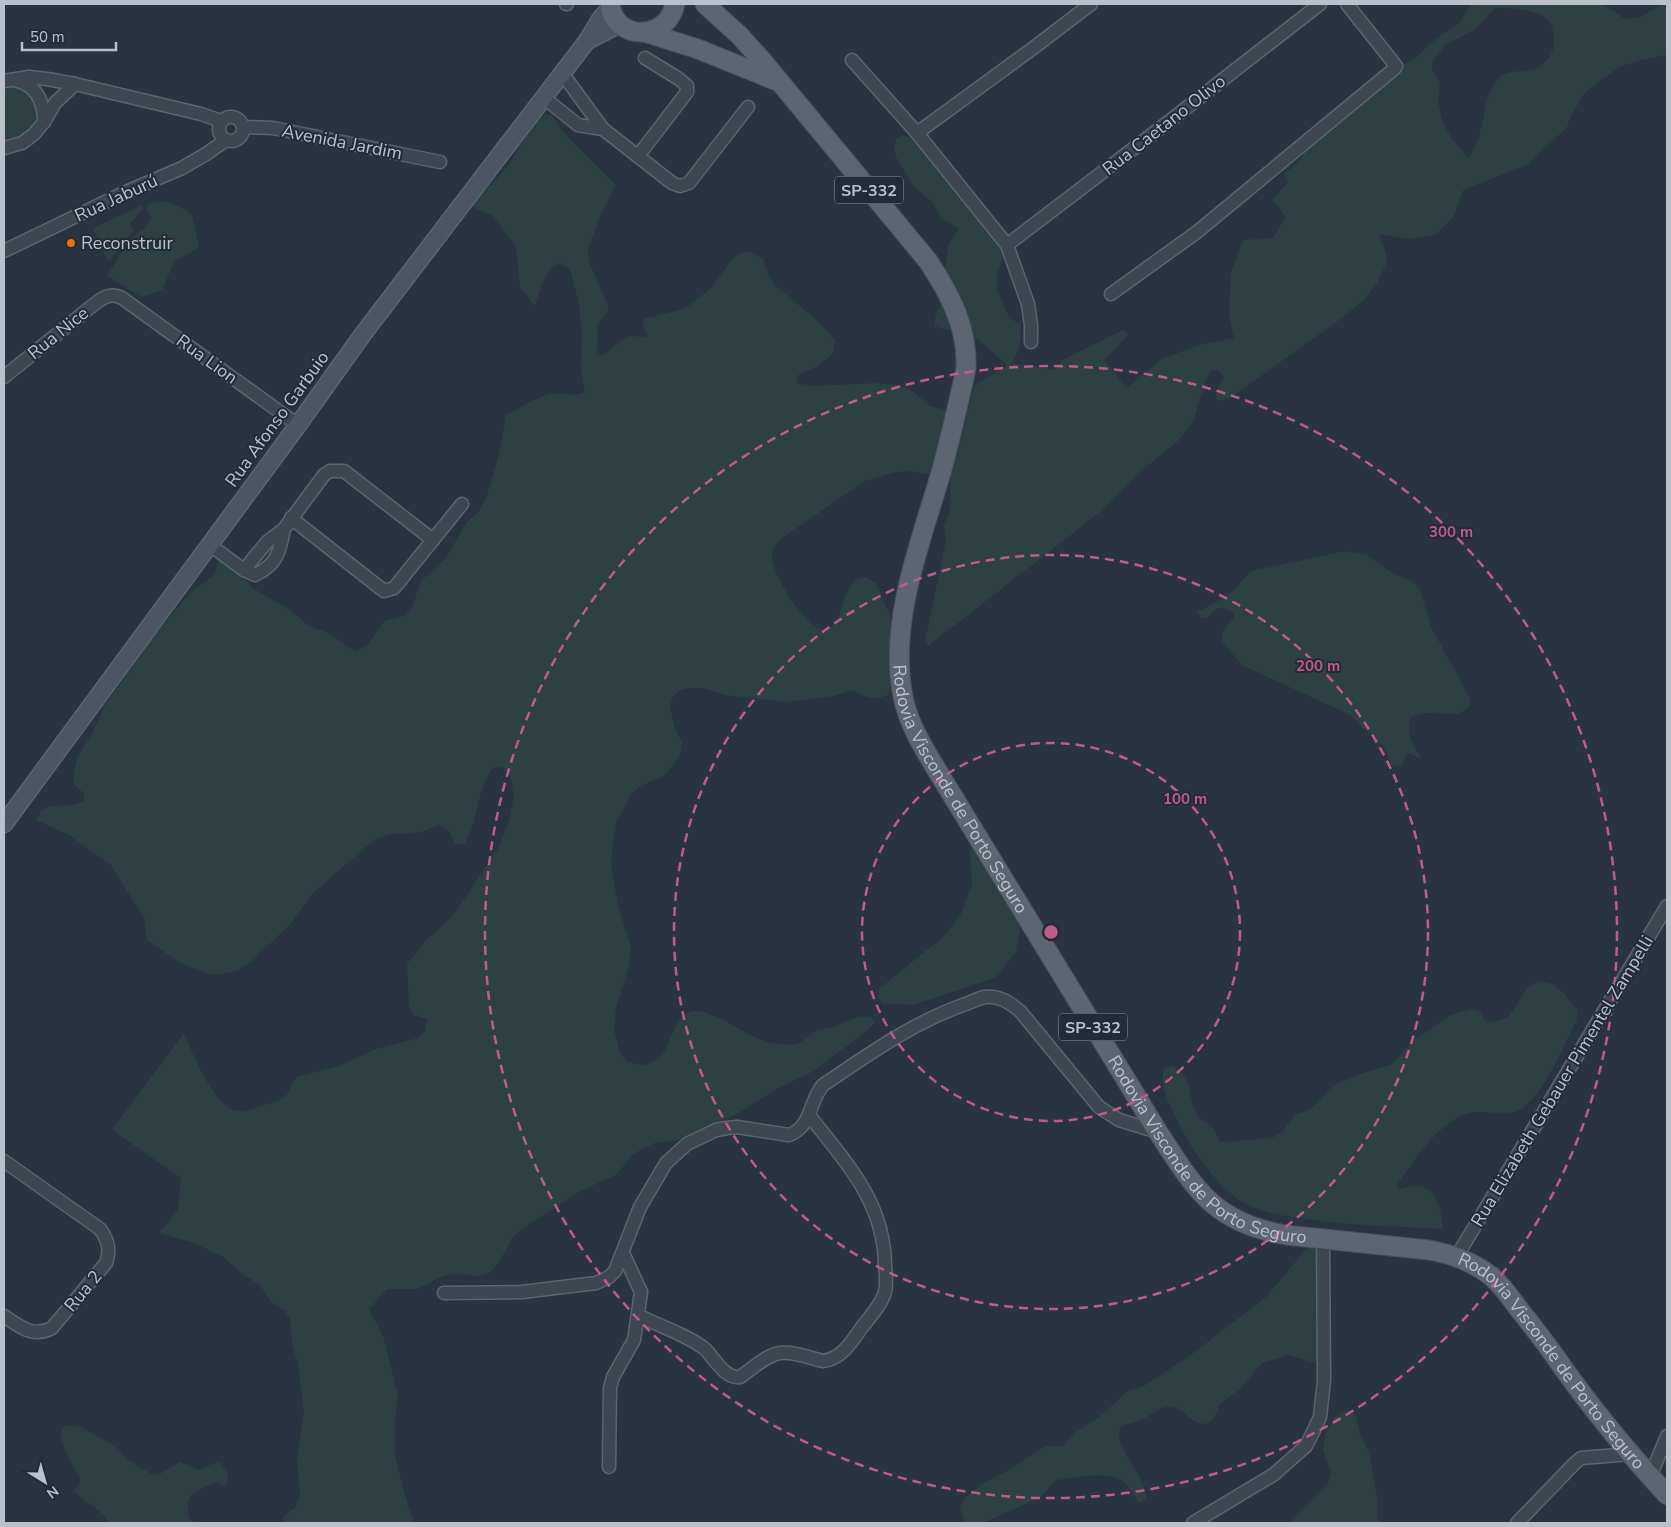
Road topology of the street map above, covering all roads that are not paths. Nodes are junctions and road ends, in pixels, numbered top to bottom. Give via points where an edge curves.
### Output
1 (676, 4) edge
2 (705, 4) edge
3 (1091, 4) edge
4 (1320, 4) edge
5 (1347, 4) edge
6 (610, 6) edge
7 (620, 24) junction
8 (644, 32) junction
9 (586, 41) junction
10 (645, 58) dead end
11 (852, 60) dead end
12 (562, 73) junction
13 (9, 80) edge
14 (780, 83) junction
15 (75, 84) junction
16 (544, 97) junction
17 (748, 107) dead end
18 (44, 122) junction
19 (221, 122) junction
20 (243, 127) junction
21 (603, 130) junction
22 (917, 133) junction
23 (226, 140) junction
24 (4, 148) edge
25 (638, 156) junction
26 (440, 162) dead end
27 (1007, 245) junction
28 (4, 251) edge
29 (1111, 294) dead end
30 (115, 295) joint
31 (1031, 342) dead end
32 (4, 378) edge
33 (298, 425) junction
34 (462, 504) dead end
35 (287, 524) junction
36 (433, 540) junction
37 (210, 545) junction
38 (7, 814) edge
39 (1667, 906) edge
40 (809, 1114) junction
41 (1158, 1132) junction
42 (4, 1161) edge
43 (1323, 1238) junction
44 (622, 1253) junction
45 (1457, 1256) junction
46 (444, 1293) dead end
47 (4, 1316) edge
48 (638, 1316) junction
49 (1667, 1436) edge
50 (1631, 1454) junction
51 (609, 1467) dead end
52 (1650, 1476) junction
53 (1667, 1495) edge
54 (1193, 1523) edge
55 (1517, 1523) edge

1 - 8 main road via 665,24
2 - 14 main road, Rodovia Visconde de Porto Seguro / SP-332 via 739,35
3 - 22 street
4 - 27 street, Rua Caetano Olivo
5 - 29 street via 1396,66 1392,71 1196,232
6 - 7 main road
6 - 9 street, Rua Afonso Garbuio
7 - 8 main road, Rodovia Visconde de Porto Seguro via 627,29
7 - 9 street, Rua Afonso Garbuio
8 - 14 main road, Rodovia Visconde de Porto Seguro / SP-332 via 698,48
9 - 12 street, Rua Afonso Garbuio
10 - 25 street via 679,79 687,86 688,92
11 - 22 street
12 - 16 street, Rua Afonso Garbuio
12 - 21 street
13 - 15 street via 28,77
13 - 18 street via 23,82 33,89 44,108
14 - 41 main road, Rodovia Visconde de Porto Seguro / SP-332 via 928,261 946,287 959,318 965,344 966,369 945,460 906,596 900,630 900,677 910,720 940,775
15 - 18 street via 55,103
15 - 19 street via 201,114
16 - 21 street via 578,125
16 - 33 street, Rua Afonso Garbuio via 363,334
17 - 25 street via 689,183 672,184
18 - 24 street via 22,143
19 - 20 street via 234,117
19 - 23 street via 219,132
20 - 23 street via 239,139
20 - 26 street, Avenida Jardim via 273,128
21 - 25 street
22 - 27 street
23 - 28 street, Rua Jaburú via 182,168
27 - 31 street via 1028,304
30 - 32 street, Rua Nice via 104,297
30 - 33 street, Rua Lion
33 - 37 street, Rua Afonso Garbuio
34 - 36 street
35 - 36 street via 384,591 394,588
35 - 36 street via 324,475 330,470 344,471
35 - 37 street via 280,552 264,571 254,575
37 - 38 street, Rua Afonso Garbuio
39 - 45 street, Rua Elizabeth Gebauer Pimentel Zampelli
40 - 41 street via 823,1086 895,1037 942,1012 986,997 1002,999 1020,1011 1098,1107 1119,1120
40 - 44 street via 800,1129 789,1135 737,1127 716,1130 687,1144 666,1163 640,1207
40 - 48 street via 865,1190 878,1218 885,1246 885,1292 847,1349 823,1361 779,1353 736,1378 728,1375 698,1344
41 - 43 main road, Rodovia Visconde de Porto Seguro / SP-332 via 1200,1194 1232,1218 1266,1231
42 - 47 street, Rua 2 via 100,1229 108,1241 109,1256 52,1328 32,1332
43 - 45 main road, Rodovia Visconde de Porto Seguro / SP-332
43 - 54 street via 1324,1380 1320,1417 1306,1446 1274,1475
44 - 46 street via 615,1271 596,1284 522,1292
44 - 48 street via 641,1292
45 - 50 main road, Rodovia Visconde de Porto Seguro / SP-332 via 1479,1268 1502,1287
48 - 51 street via 634,1340 610,1388
49 - 52 street
50 - 52 main road, Rodovia Visconde de Porto Seguro / SP-332
50 - 55 street via 1581,1458
52 - 53 main road, Rodovia Visconde de Porto Seguro / SP-332

